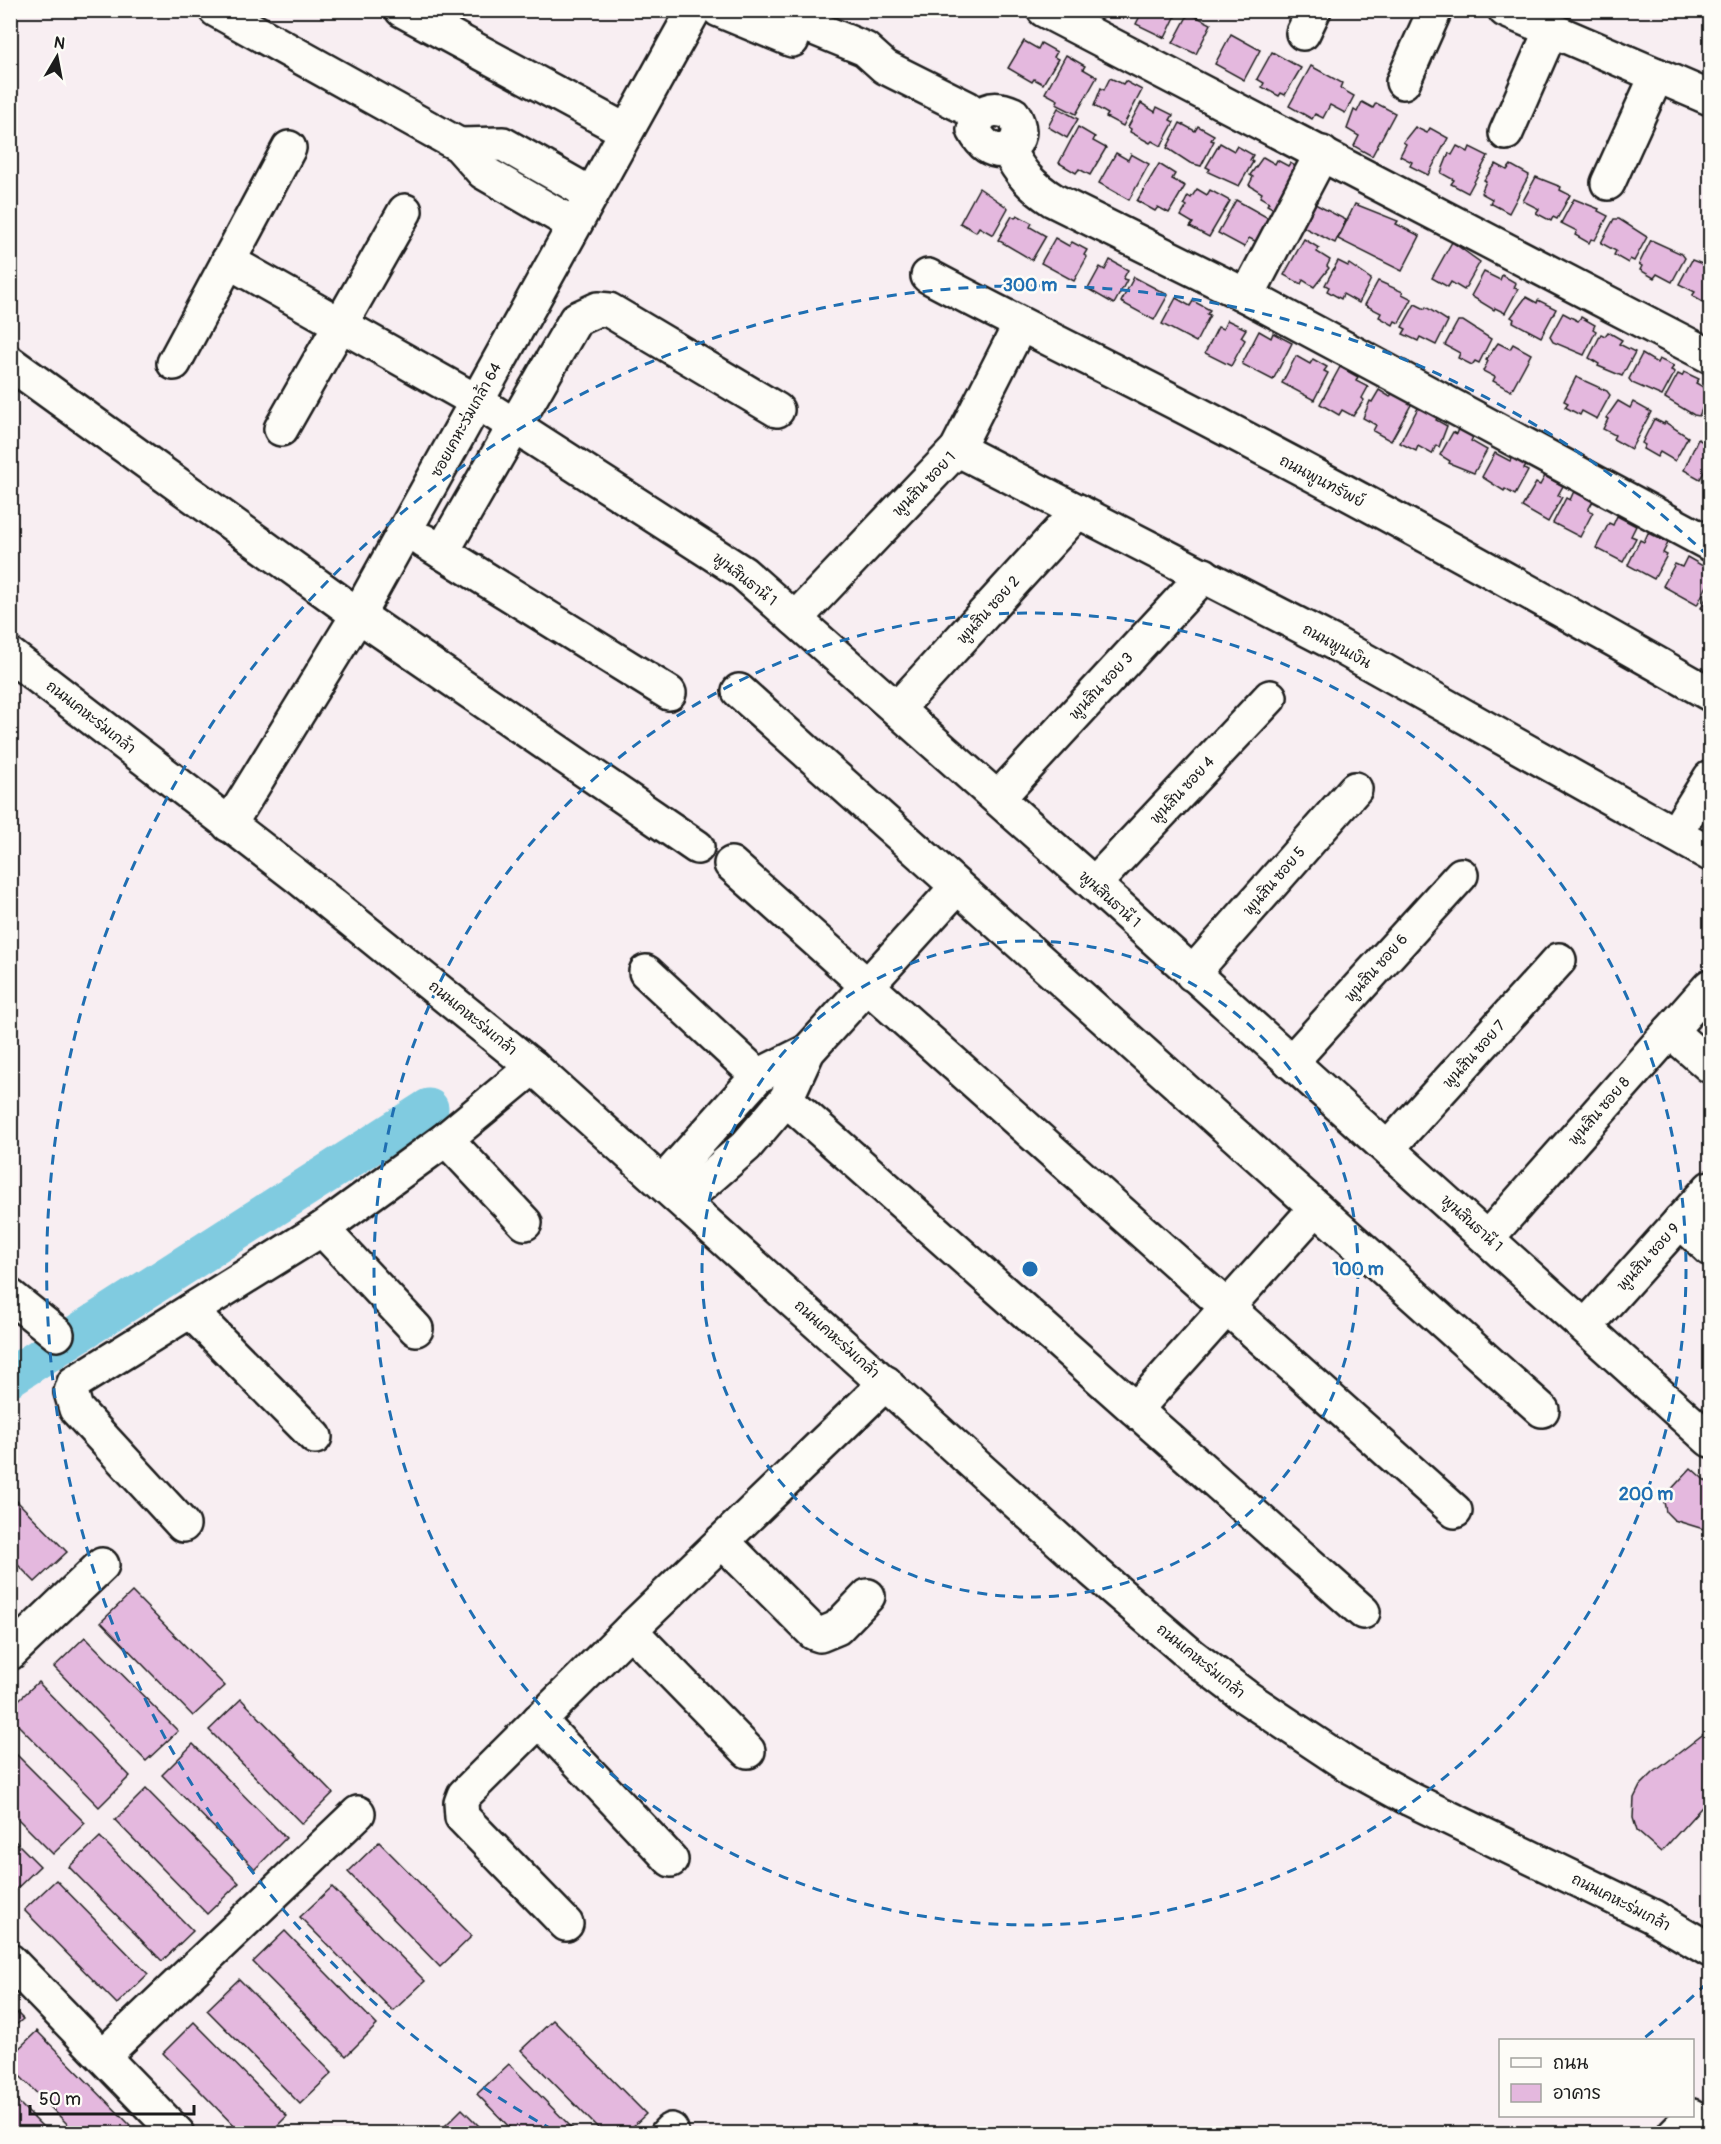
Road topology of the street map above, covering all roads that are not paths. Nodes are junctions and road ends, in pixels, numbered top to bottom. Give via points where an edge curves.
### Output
1 (216, 10) edge
2 (402, 10) edge
3 (694, 10) edge
4 (719, 10) edge
5 (770, 10) edge
6 (1044, 10) edge
7 (1435, 10) edge
8 (1505, 10) edge
9 (1551, 30) junction
10 (885, 67) junction
11 (1657, 75) junction
12 (1403, 82) dead end
13 (1710, 98) edge
14 (626, 131) junction
15 (1506, 133) dead end
16 (459, 145) junction
17 (289, 148) dead end
18 (1322, 153) junction
19 (1608, 183) dead end
20 (591, 194) junction
21 (405, 211) dead end
22 (573, 224) junction
23 (228, 261) junction
24 (928, 276) dead end
25 (1246, 296) junction
26 (340, 324) junction
27 (1020, 325) junction
28 (1710, 356) edge
29 (10, 363) edge
30 (174, 363) dead end
31 (476, 401) junction
32 (777, 410) dead end
33 (512, 426) junction
34 (281, 429) dead end
35 (957, 450) junction
36 (1078, 511) junction
37 (405, 530) junction
38 (1710, 544) edge
39 (442, 552) junction
40 (1204, 575) junction
41 (358, 615) junction
42 (795, 619) junction
43 (10, 655) edge
44 (739, 691) dead end
45 (669, 693) dead end
46 (1710, 694) edge
47 (1270, 696) dead end
48 (897, 709) junction
49 (1710, 778) edge
50 (1355, 789) dead end
51 (998, 798) junction
52 (229, 825) junction
53 (1675, 834) junction
54 (697, 847) dead end
55 (1710, 854) edge
56 (731, 864) dead end
57 (1461, 875) dead end
58 (1094, 884) junction
59 (956, 888) junction
60 (1559, 960) dead end
61 (646, 972) dead end
62 (1192, 974) junction
63 (869, 985) junction
64 (1710, 986) edge
65 (1670, 1031) junction
66 (808, 1051) junction
67 (1291, 1062) junction
68 (1710, 1066) edge
69 (533, 1067) junction
70 (750, 1086) junction
71 (777, 1109) junction
72 (446, 1139) junction
73 (1388, 1148) junction
74 (1710, 1188) edge
75 (673, 1192) junction
76 (1316, 1208) junction
77 (1680, 1221) junction
78 (525, 1223) dead end
79 (322, 1229) junction
80 (1488, 1237) junction
81 (1710, 1249) edge
82 (10, 1296) edge
83 (1228, 1305) junction
84 (190, 1311) junction
85 (1586, 1326) junction
86 (416, 1329) dead end
87 (57, 1334) dead end
88 (886, 1383) junction
89 (1136, 1408) junction
90 (1542, 1410) dead end
91 (315, 1437) dead end
92 (1710, 1440) edge
93 (1455, 1511) dead end
94 (183, 1525) dead end
95 (722, 1541) junction
96 (102, 1565) dead end
97 (868, 1596) dead end
98 (1363, 1612) dead end
99 (630, 1630) junction
100 (10, 1653) edge
101 (539, 1720) junction
102 (748, 1751) dead end
103 (358, 1812) dead end
104 (671, 1860) dead end
105 (566, 1924) dead end
106 (1710, 1950) edge
107 (10, 1961) edge
108 (104, 2055) junction
109 (1710, 2097) edge
110 (1694, 2113) edge
111 (1690, 2117) edge
112 (172, 2132) edge
113 (1674, 2133) edge

1 - 16 street
2 - 14 street
3 - 14 street, ซอยเคหะร่มเกล้า 64
4 - 10 street via 858,66
5 - 10 street via 865,49
6 - 18 street
7 - 12 street
8 - 9 street
9 - 11 street
9 - 15 street
10 - 25 street via 979,117 974,130 984,145 992,150 1008,150 1022,176 1035,189
11 - 13 street
11 - 19 street
14 - 20 street, ซอยเคหะร่มเกล้า 64
16 - 20 street via 503,144
16 - 22 street via 483,172
17 - 23 street
18 - 25 street
18 - 28 street
20 - 22 street, ซอยเคหะร่มเกล้า 64
21 - 26 street
22 - 31 street, ซอยเคหะร่มเกล้า 64
23 - 26 street, พูนสินธานี 1
23 - 30 street
24 - 27 street, ถนนพูนทรัพย์
25 - 38 street
26 - 31 street, พูนสินธานี 1
26 - 34 street
27 - 35 street, พูนสิน ซอย 1
27 - 46 street, ถนนพูนทรัพย์ via 1208,419 1583,621
29 - 41 street
31 - 33 street, พูนสินธานี 1
31 - 37 street, ซอยเคหะร่มเกล้า 64
32 - 33 street via 609,310 598,309 576,319
33 - 39 street
33 - 42 street, พูนสินธานี 1 via 726,562
35 - 36 street, ถนนพูนเงิน
35 - 42 street, พูนสิน ซอย 1
36 - 40 street, ถนนพูนเงิน
36 - 48 street, พูนสิน ซอย 2
37 - 39 street
37 - 41 street, ซอยเคหะร่มเกล้า 64
39 - 45 street
40 - 51 street, พูนสิน ซอย 3
40 - 53 street, ถนนพูนเงิน via 1334,643
41 - 52 street, ซอยเคหะร่มเกล้า 64
41 - 54 street
42 - 48 street, พูนสินธานี 1
43 - 52 street, ถนนเคหะร่มเกล้า
44 - 59 street
47 - 58 street, พูนสิน ซอย 4
48 - 51 street, พูนสินธานี 1
49 - 53 street
50 - 62 street, พูนสิน ซอย 5
51 - 58 street, พูนสินธานี 1
52 - 69 street, ถนนเคหะร่มเกล้า
53 - 55 street, ถนนพูนเงิน
56 - 63 street
57 - 67 street, พูนสิน ซอย 6
58 - 62 street, พูนสินธานี 1
59 - 63 street
59 - 76 street
60 - 73 street, พูนสิน ซอย 7
61 - 70 street
62 - 67 street, พูนสินธานี 1
63 - 66 street
63 - 83 street
64 - 65 street, พูนสิน ซอย 8
65 - 68 street
65 - 80 street, พูนสิน ซอย 8
66 - 70 street
66 - 71 street
67 - 73 street, พูนสินธานี 1
69 - 72 street
69 - 75 street, ถนนเคหะร่มเกล้า
70 - 71 street
70 - 75 street
71 - 75 street via 746,1146
71 - 89 street
72 - 78 street
72 - 79 street
73 - 80 street, พูนสินธานี 1
74 - 77 street, พูนสิน ซอย 9
75 - 88 street, ถนนเคหะร่มเกล้า
76 - 83 street
76 - 90 street
77 - 81 street
77 - 85 street, พูนสิน ซอย 9
79 - 84 street
79 - 86 street
80 - 85 street, พูนสินธานี 1
82 - 87 street
83 - 89 street
83 - 93 street
84 - 91 street
84 - 94 street via 78,1379 70,1392 76,1409
85 - 92 street, พูนสินธานี 1
88 - 95 street
88 - 106 street, ถนนเคหะร่มเกล้า via 1167,1634 1294,1731 1410,1799 1652,1916
89 - 98 street
95 - 97 street via 814,1633 820,1635 837,1628
95 - 99 street
96 - 100 street
99 - 101 street
99 - 102 street
101 - 104 street
101 - 105 street via 464,1795 462,1817
103 - 108 street
107 - 108 street
108 - 112 street
109 - 110 street
111 - 113 street

